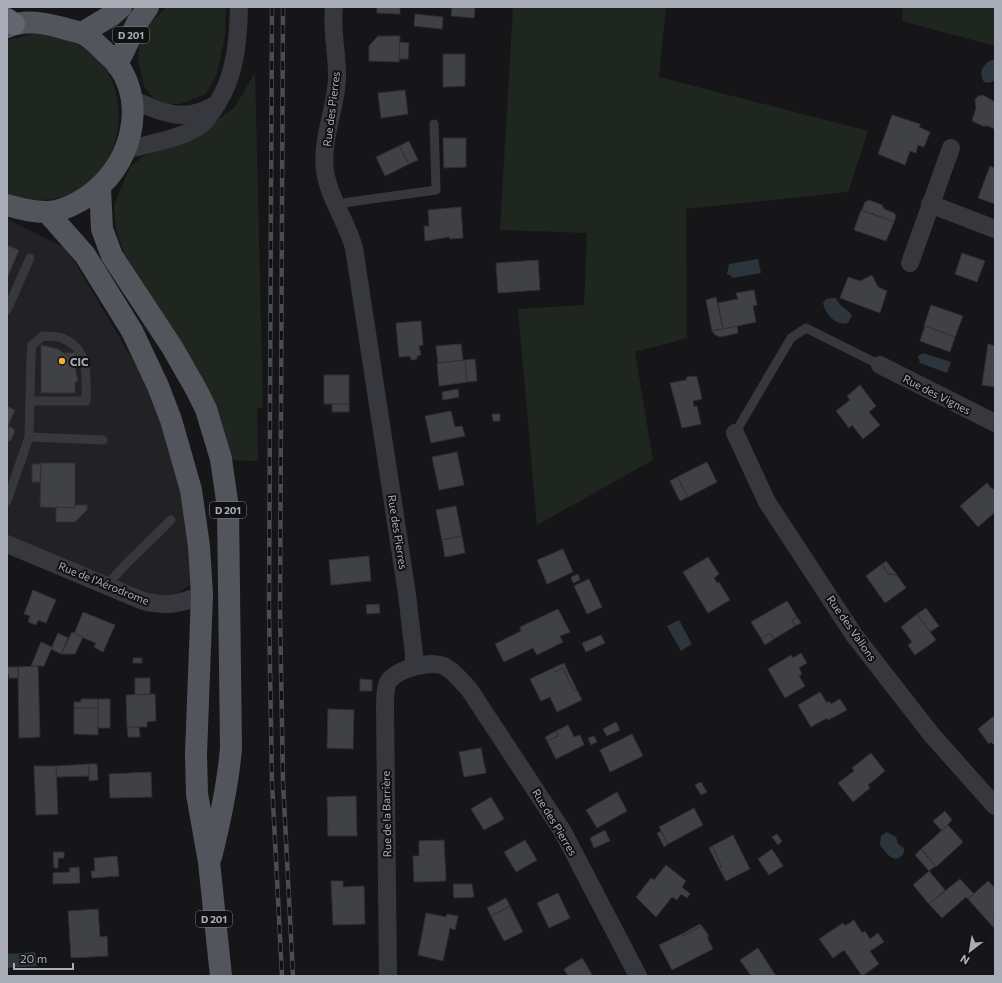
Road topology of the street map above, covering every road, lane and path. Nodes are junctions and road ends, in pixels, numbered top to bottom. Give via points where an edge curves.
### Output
1 (121, 7) edge
2 (148, 7) edge
3 (239, 7) edge
4 (334, 7) edge
5 (9, 24) edge
6 (82, 33) junction
7 (118, 65) junction
8 (131, 100) junction
9 (217, 104) junction
10 (434, 124) dead end
11 (951, 148) dead end
12 (125, 150) junction
13 (100, 188) junction
14 (336, 204) junction
15 (930, 204) junction
16 (7, 206) edge
17 (47, 212) junction
18 (995, 229) edge
19 (30, 258) dead end
20 (910, 263) dead end
21 (8, 304) edge
22 (880, 365) joint
23 (30, 401) junction
24 (995, 423) edge
25 (735, 433) joint
26 (29, 437) junction
27 (103, 440) dead end
28 (7, 501) edge
29 (171, 520) dead end
30 (7, 544) edge
31 (107, 585) junction
32 (202, 595) junction
33 (413, 667) junction
34 (995, 806) edge
35 (209, 862) junction
36 (221, 976) edge
37 (388, 976) edge
38 (638, 976) edge

1 - 6 main road, D 201
2 - 7 main road, D 201 via 137,23
3 - 9 street via 233,68 225,91
4 - 14 street, Rue des Pierres via 337,80 325,144 325,171
5 - 6 main road via 41,22
6 - 7 main road
7 - 8 main road
8 - 9 street via 179,116 196,114
8 - 12 main road via 132,125
9 - 12 street via 207,120 192,130
10 - 14 lane via 436,190
11 - 15 street
12 - 13 main road via 115,171
13 - 17 main road via 67,207
13 - 35 main road, D 201 via 102,229 112,256 172,347 206,409 222,459 227,492 231,748 228,782
14 - 33 street, Rue des Pierres via 349,229 354,248 407,594
15 - 18 street
15 - 20 street
16 - 17 main road
17 - 32 main road, D 201 via 85,255 132,331 158,386 173,426 191,490 199,546
19 - 21 lane
22 - 24 street, Rue des Vignes
22 - 25 lane via 806,328 791,338
23 - 23 lane via 32,345 43,336 61,338 78,349 86,367 86,401
23 - 26 lane
25 - 34 street, Rue des Vallons via 767,502 854,635 931,734
26 - 27 lane
26 - 28 lane
29 - 31 lane
30 - 31 street, Rue de l'Aérodrome
31 - 32 street, Rue de l'Aérodrome via 143,600 167,605 180,604
32 - 35 main road, D 201 via 196,754 197,794
33 - 37 street, Rue de la Barrière via 395,674 387,684 385,706
33 - 38 street, Rue des Pierres via 444,666 469,689 563,832
35 - 36 main road, D 201

